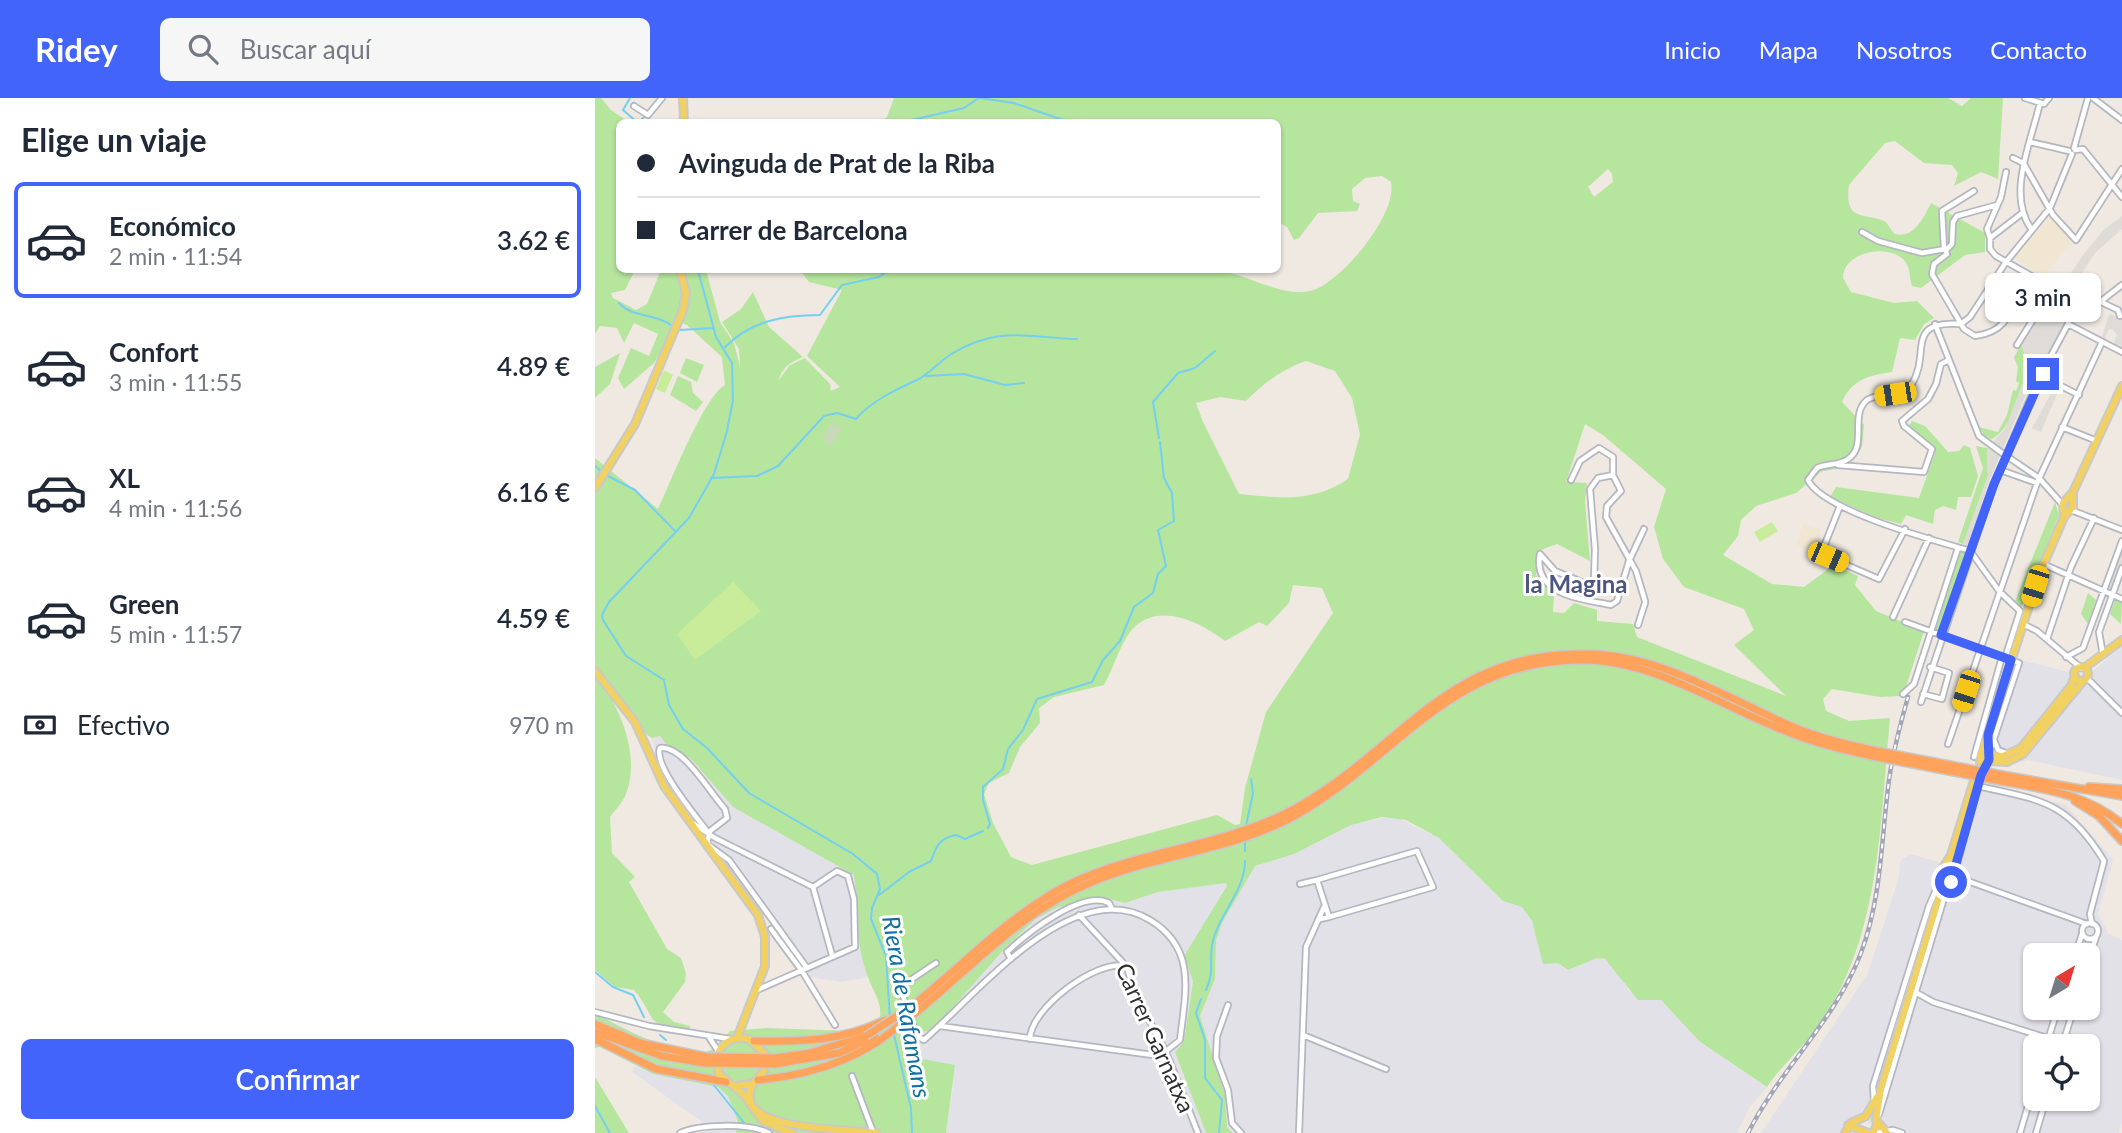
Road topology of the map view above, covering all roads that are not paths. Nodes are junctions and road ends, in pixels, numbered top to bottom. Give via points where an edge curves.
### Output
1 (662, 98) edge
2 (683, 98) edge
3 (2025, 98) edge
4 (2049, 98) edge
5 (2091, 98) edge
6 (2040, 103) junction
7 (634, 106) dead end
8 (683, 119) edge
9 (2122, 120) edge
10 (2031, 142) junction
11 (2073, 151) junction
12 (2013, 158) dead end
13 (2024, 164) junction
14 (2122, 169) edge
15 (2006, 172) dead end
16 (2112, 185) junction
17 (1974, 191) dead end
18 (2122, 197) edge
19 (1998, 205) junction
20 (2049, 208) junction
21 (2021, 214) junction
22 (2032, 230) junction
23 (1862, 232) dead end
24 (1990, 238) junction
25 (1945, 249) junction
26 (2007, 262) junction
27 (681, 273) edge
28 (2026, 273) junction
29 (2122, 285) edge
30 (2053, 288) junction
31 (2072, 293) junction
32 (2100, 302) junction
33 (2120, 316) dead end
34 (1935, 324) junction
35 (1961, 324) junction
36 (2068, 324) junction
37 (2102, 341) junction
38 (2017, 345) dead end
39 (2122, 352) edge
40 (1949, 360) junction
41 (2041, 376) junction
42 (2122, 386) edge
43 (2079, 395) junction
44 (2062, 427) junction
45 (2097, 441) junction
46 (1851, 457) junction
47 (1834, 464) junction
48 (1858, 466) junction
49 (2001, 467) junction
50 (1613, 475) junction
51 (1571, 480) dead end
52 (2038, 481) junction
53 (595, 488) edge
54 (2068, 505) junction
55 (1840, 506) junction
56 (2094, 518) junction
57 (1644, 529) dead end
58 (1905, 529) junction
59 (2122, 530) edge
60 (1929, 538) junction
61 (2122, 541) edge
62 (1958, 548) junction
63 (1971, 551) junction
64 (1629, 561) junction
65 (2043, 564) junction
66 (2122, 568) edge
67 (2068, 575) junction
68 (1999, 591) junction
69 (2103, 591) junction
70 (2111, 594) junction
71 (2122, 599) edge
72 (1893, 617) dead end
73 (1905, 622) dead end
74 (2023, 624) junction
75 (1638, 625) dead end
76 (2091, 630) junction
77 (1930, 631) junction
78 (2099, 632) junction
79 (1941, 635) junction
80 (2047, 639) junction
81 (2122, 640) edge
82 (2102, 644) junction
83 (2115, 645) junction
84 (1980, 649) junction
85 (2066, 657) junction
86 (2100, 658) junction
87 (2006, 659) junction
88 (1930, 667) junction
89 (595, 671) edge
90 (2082, 674) junction
91 (1903, 694) dead end
92 (1923, 694) junction
93 (1921, 702) dead end
94 (2122, 713) edge
95 (1991, 737) junction
96 (1948, 744) dead end
97 (2011, 754) junction
98 (1984, 758) junction
99 (2001, 778) junction
100 (2024, 785) junction
101 (1978, 786) junction
102 (2121, 791) edge
103 (691, 822) junction
104 (2122, 824) edge
105 (709, 834) junction
106 (2122, 841) edge
107 (707, 844) junction
108 (732, 847) junction
109 (729, 860) junction
110 (1947, 873) junction
111 (1317, 880) junction
112 (1300, 884) dead end
113 (813, 887) junction
114 (1325, 906) junction
115 (1069, 908) junction
116 (1112, 909) junction
117 (1077, 916) junction
118 (1329, 917) junction
119 (1320, 919) junction
120 (2073, 921) junction
121 (2090, 924) junction
122 (771, 929) dead end
123 (2082, 932) junction
124 (2096, 937) junction
125 (2079, 943) edge
126 (2094, 943) edge
127 (832, 956) junction
128 (1011, 959) junction
129 (936, 963) dead end
130 (1126, 966) junction
131 (804, 970) junction
132 (762, 974) junction
133 (777, 982) junction
134 (757, 990) junction
135 (1916, 993) junction
136 (1227, 1005) dead end
137 (911, 1007) junction
138 (595, 1012) edge
139 (954, 1015) junction
140 (746, 1022) junction
141 (595, 1024) edge
142 (835, 1025) dead end
143 (914, 1026) dead end
144 (940, 1027) junction
145 (957, 1029) junction
146 (595, 1032) edge
147 (2035, 1034) edge
148 (1303, 1035) junction
149 (709, 1036) junction
150 (595, 1038) edge
151 (734, 1038) junction
152 (866, 1039) junction
153 (1030, 1039) junction
154 (753, 1041) junction
155 (718, 1051) junction
156 (1166, 1052) junction
157 (706, 1060) junction
158 (1386, 1069) dead end
159 (852, 1076) dead end
160 (726, 1082) junction
161 (755, 1082) junction
162 (734, 1086) junction
163 (1881, 1089) junction
164 (1874, 1102) junction
165 (2026, 1111) edge
166 (2042, 1111) edge
167 (759, 1117) junction
168 (1864, 1117) junction
169 (1877, 1121) junction
170 (753, 1129) junction
171 (1847, 1130) edge
172 (796, 1131) edge
173 (814, 1131) edge
174 (1868, 1132) edge
175 (1887, 1132) edge
176 (680, 1133) edge
177 (769, 1133) edge
178 (852, 1133) edge
179 (874, 1133) edge
180 (1198, 1133) edge
181 (1241, 1133) edge
182 (1299, 1133) edge
183 (1902, 1133) edge
184 (2020, 1133) edge
185 (2036, 1133) edge

1 - 7 street via 648,115
2 - 8 main road
3 - 6 street
4 - 6 street
5 - 9 street
5 - 11 street
6 - 10 street
10 - 11 street
10 - 13 street
11 - 16 street via 2083,149
11 - 20 street
12 - 13 street
13 - 20 street
13 - 21 street
14 - 16 street
15 - 19 street
16 - 18 street
16 - 20 street via 2076,240
17 - 25 street via 1942,211
19 - 24 street via 1987,229
19 - 25 street via 1957,216 1952,244
20 - 22 street
21 - 22 street
21 - 24 street
22 - 26 street
23 - 25 street via 1922,254
24 - 26 street via 1991,252
25 - 35 street via 1945,257 1934,264 1932,274
26 - 28 street
26 - 35 street
27 - 53 main road via 686,298 679,319 635,424
28 - 30 street
28 - 35 street via 2010,317 2003,324 1975,335
29 - 32 street
30 - 31 street
30 - 38 street
31 - 32 street
31 - 36 street
32 - 33 street via 2116,308
34 - 35 street
34 - 40 street
34 - 46 street via 1924,337 1910,386 1863,405 1857,447
36 - 37 street
36 - 41 street
37 - 39 street
37 - 43 street
40 - 48 street via 1941,364 1928,399 1902,421 1932,449 1924,472
40 - 52 street, bridge via 1979,436
41 - 43 street
41 - 49 street
42 - 45 main road
43 - 44 street
44 - 45 street
44 - 52 street
45 - 54 main road
46 - 47 street
46 - 48 street via 1852,464
47 - 48 street
47 - 55 street via 1817,468 1808,480
49 - 52 street
49 - 63 street
50 - 51 street via 1613,457 1599,448 1580,461
50 - 64 street via 1621,491 1607,506 1606,517
50 - 64 street via 1598,478 1590,489 1594,580 1589,585 1555,571 1540,554 1539,568 1550,586 1564,594 1611,605 1617,601
52 - 54 street
52 - 68 street
54 - 56 street
54 - 65 main road
55 - 58 street
55 - 58 street via 1821,554 1879,579
56 - 59 street
56 - 67 street
57 - 64 street
58 - 60 street
60 - 62 street
60 - 72 street
61 - 69 street
62 - 63 street
62 - 77 street
63 - 68 street
63 - 79 street
64 - 75 street via 1645,602
65 - 67 street
65 - 74 main road
66 - 70 street
67 - 69 street
67 - 80 street
68 - 84 street
68 - 87 street via 2020,611
69 - 70 street
69 - 76 street
70 - 71 street
70 - 78 street
73 - 77 street
74 - 80 street
74 - 87 main road
76 - 78 street
76 - 85 street via 2081,651
77 - 79 street
77 - 91 street via 1914,684
78 - 82 street
79 - 84 street
79 - 88 street
80 - 85 street
81 - 83 main road
82 - 83 street
82 - 86 street
83 - 86 main road
84 - 87 street
84 - 96 street
85 - 90 street
86 - 90 main road
87 - 95 main road
87 - 98 street
88 - 92 street
88 - 92 street via 1949,673 1942,699
89 - 103 main road via 635,722 659,778
90 - 94 street
90 - 97 main road via 2028,741
90 - 98 main road via 2023,754 2007,762
92 - 93 street
95 - 97 street via 1998,750
95 - 98 main road
97 - 98 main road
98 - 101 street
98 - 110 main road
99 - 100 highway
99 - 102 highway
99 - 102 highway
99 - 137 highway, bridge via 1882,755 1815,735 1645,662 1591,654 1553,655 1503,666 1451,690 1321,792 1262,828 1078,887 1016,926
100 - 104 highway via 2077,797
100 - 106 highway via 2082,804
101 - 110 street
101 - 121 street via 2047,802 2072,820 2104,861
103 - 105 street
103 - 107 main road
105 - 105 street via 667,775 658,757 660,748 685,759 727,814
105 - 107 street
105 - 108 street
107 - 109 street
107 - 132 main road via 758,915 766,947
108 - 109 street via 726,851
108 - 113 street
109 - 131 street
110 - 120 street
110 - 135 street
110 - 163 main road
110 - 164 street via 1928,908 1873,1088
111 - 112 street
111 - 114 street
111 - 118 street via 1417,850 1428,870 1433,887
113 - 127 street
113 - 127 street via 837,871 853,883 855,947
114 - 118 street
114 - 119 street
115 - 116 street via 1098,900
115 - 117 street, Carrer Garnatxa
115 - 128 street via 1016,943 1007,952
116 - 117 street
116 - 156 street via 1156,924 1183,961 1188,990 1180,1040
117 - 128 street
117 - 130 street, Carrer Garnatxa
118 - 119 street
119 - 148 street via 1306,951
120 - 121 street
120 - 123 street
121 - 123 street
121 - 124 street via 2097,929
122 - 131 street
123 - 124 street via 2087,939
123 - 125 street
124 - 126 street
127 - 131 street
128 - 139 street
129 - 137 street via 903,985 901,991
130 - 153 street via 1103,967 1076,982 1033,1026
130 - 156 street, Carrer Garnatxa
131 - 133 street
131 - 142 street
132 - 133 street
132 - 134 main road
133 - 134 street
134 - 140 main road
135 - 147 street
135 - 169 street
136 - 181 street via 1216,1058 1228,1090 1232,1123
137 - 152 highway, bridge
137 - 152 highway, bridge via 906,1019
138 - 149 street
139 - 144 street
139 - 145 street
140 - 151 main road
140 - 154 main road
141 - 157 highway via 641,1043
143 - 144 street via 924,1040
144 - 145 street
145 - 153 street
146 - 157 highway via 649,1052
148 - 158 street
148 - 182 street
149 - 151 street
149 - 155 street
150 - 160 highway via 656,1069
151 - 154 main road
151 - 155 main road
152 - 154 highway
152 - 157 highway, bridge via 820,1057
152 - 161 highway via 811,1073
153 - 156 street via 1155,1056
154 - 161 main road via 765,1060
155 - 160 main road via 717,1070
156 - 180 street, Carrer Garnatxa
159 - 179 street
160 - 162 main road
161 - 162 main road
161 - 172 main road via 750,1095 758,1109
162 - 167 main road
163 - 164 main road
163 - 169 main road
164 - 168 main road
165 - 184 street
166 - 185 street
167 - 170 street
167 - 172 main road
168 - 169 main road
168 - 171 main road
168 - 174 main road
169 - 174 main road
169 - 175 main road
170 - 176 street via 691,1128
170 - 177 street
171 - 174 main road
172 - 173 main road
173 - 178 main road
174 - 175 street
175 - 183 street
178 - 179 main road

